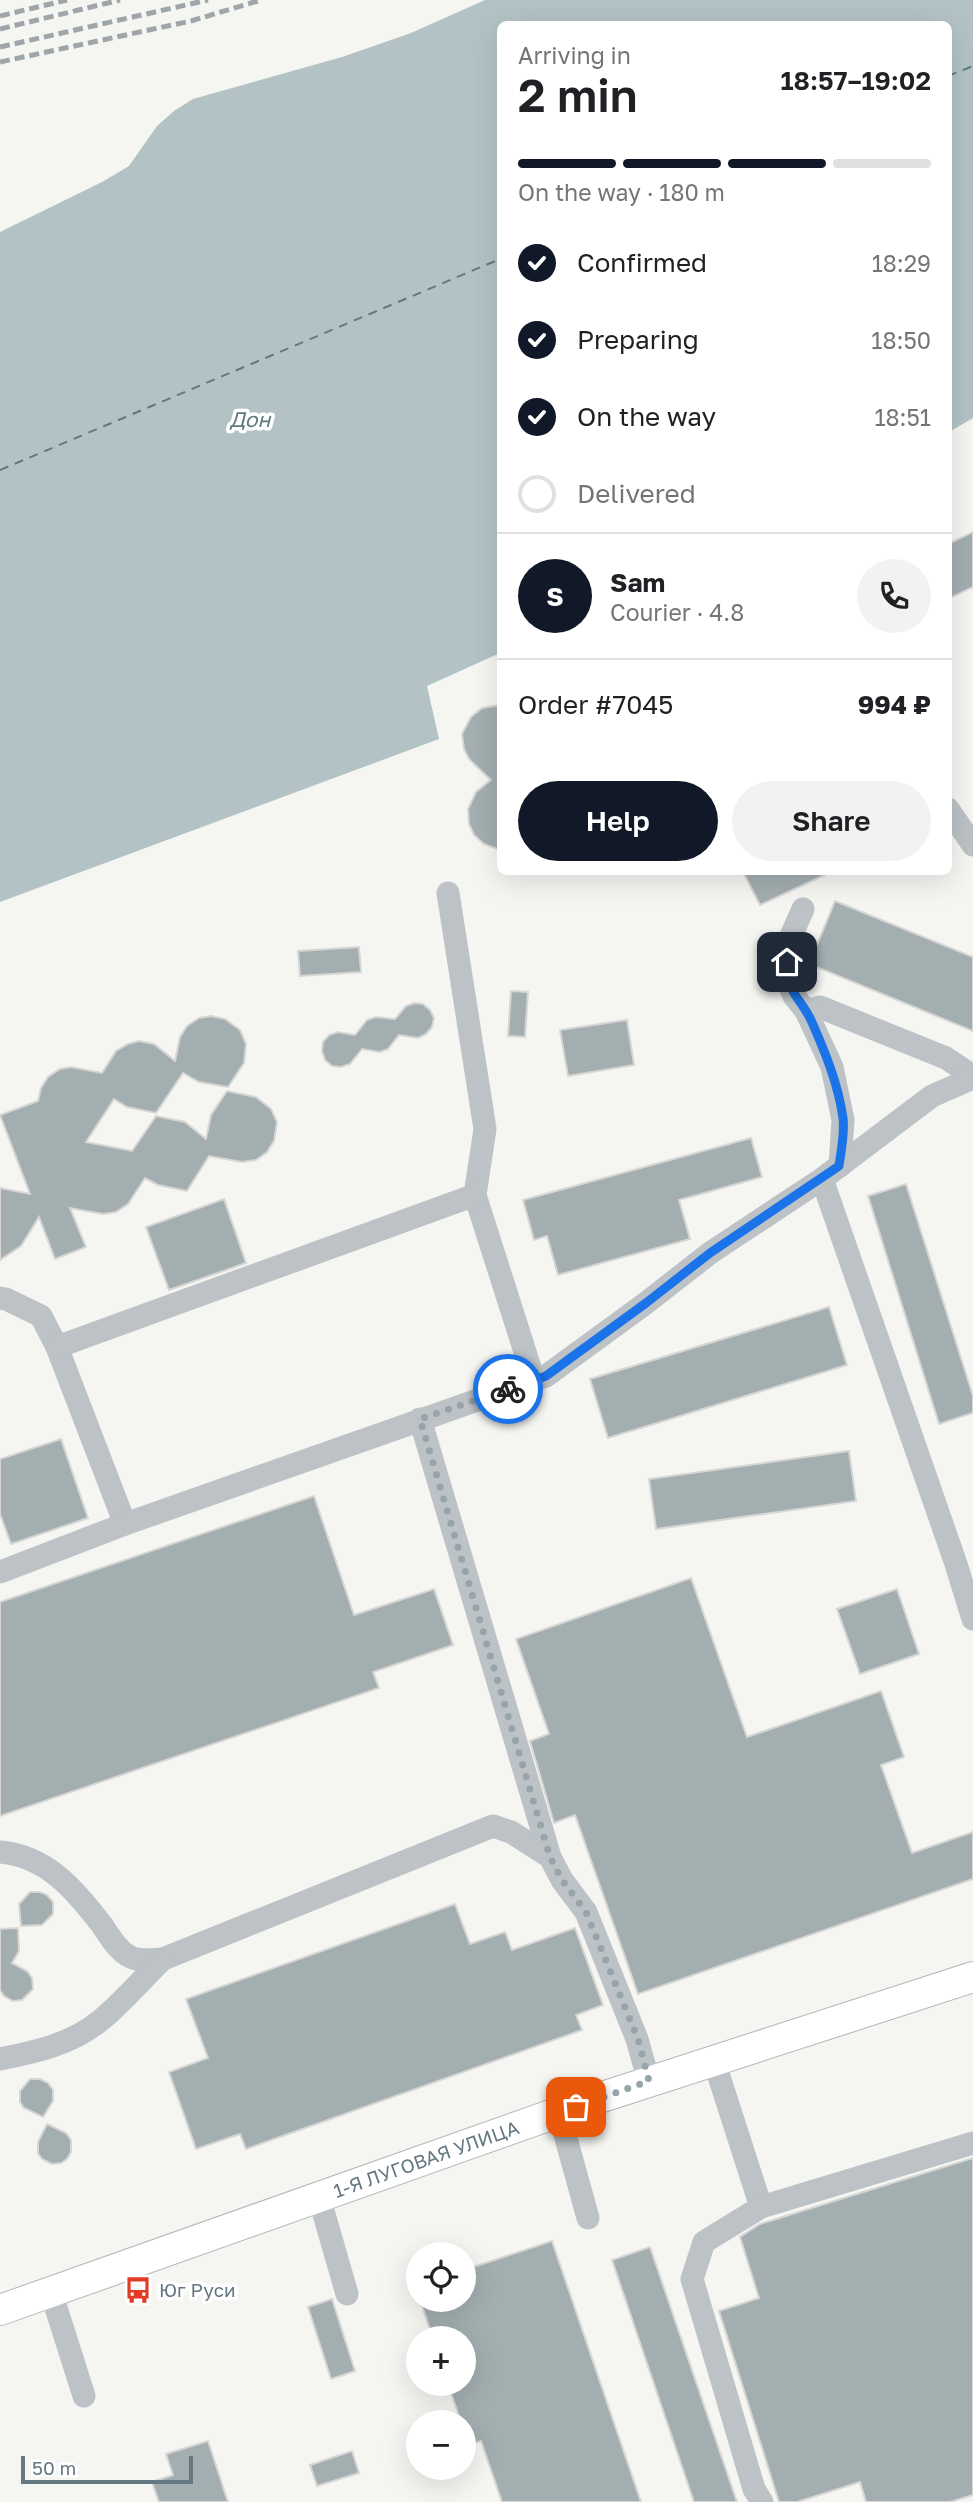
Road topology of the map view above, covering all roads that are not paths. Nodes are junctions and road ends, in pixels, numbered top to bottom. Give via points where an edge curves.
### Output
1 (952, 815) edge
2 (973, 845) edge
3 (448, 893) dead end
4 (803, 909) dead end
5 (806, 1011) junction
6 (973, 1077) edge
7 (831, 1173) junction
8 (475, 1195) junction
9 (0, 1298) edge
10 (57, 1347) junction
11 (534, 1380) junction
12 (420, 1419) junction
13 (125, 1524) junction
14 (0, 1572) edge
15 (973, 1619) edge
16 (0, 1852) edge
17 (550, 1857) junction
18 (163, 1959) junction
19 (973, 1977) edge
20 (0, 2059) edge
21 (715, 2061) junction
22 (649, 2081) junction
23 (559, 2113) junction
24 (973, 2143) edge
25 (319, 2197) junction
26 (761, 2207) junction
27 (588, 2218) dead end
28 (51, 2292) junction
29 (347, 2294) dead end
30 (0, 2310) edge
31 (84, 2396) dead end
32 (762, 2502) edge

1 - 2 lane
3 - 8 lane via 485,1129
4 - 5 lane via 787,945 787,979
5 - 6 lane via 820,1007 946,1058
5 - 7 lane via 832,1067 843,1120
6 - 7 lane via 932,1096
7 - 11 lane via 710,1253 546,1376
7 - 15 lane
8 - 10 lane
8 - 11 lane
9 - 10 lane via 41,1316
10 - 13 lane
11 - 12 lane
12 - 13 lane
12 - 17 lane
13 - 14 lane
16 - 18 lane via 15,1853 53,1870 91,1910 117,1947 134,1959
17 - 18 lane via 493,1826
17 - 22 lane via 586,1912 638,2039
18 - 20 lane via 100,2021 61,2043
19 - 21 main road, 1-Я ЛУГОВАЯ УЛИЦА
21 - 22 main road, 1-Я ЛУГОВАЯ УЛИЦА
21 - 26 lane
22 - 23 main road, 1-Я ЛУГОВАЯ УЛИЦА
23 - 25 main road, 1-Я ЛУГОВАЯ УЛИЦА
23 - 27 lane
24 - 26 lane
25 - 28 main road, 1-Я ЛУГОВАЯ УЛИЦА
25 - 29 lane
26 - 32 lane via 704,2242 692,2279 754,2489
28 - 30 main road, 1-Я ЛУГОВАЯ УЛИЦА
28 - 31 lane

